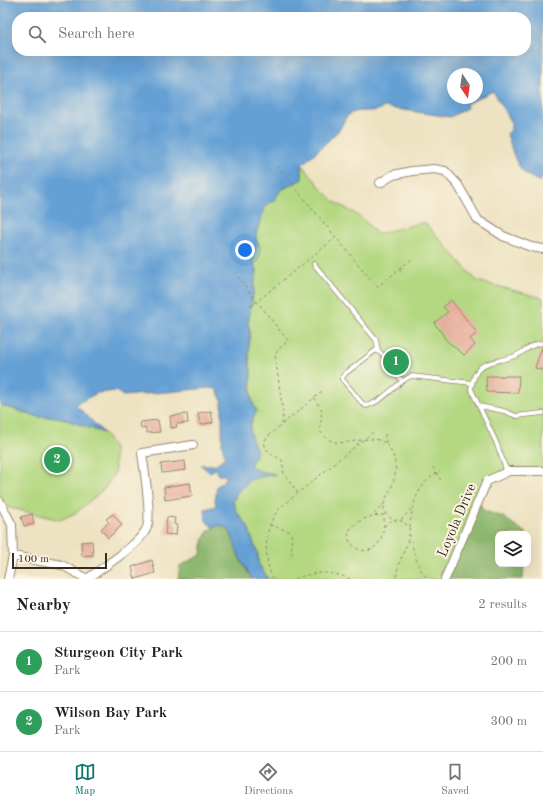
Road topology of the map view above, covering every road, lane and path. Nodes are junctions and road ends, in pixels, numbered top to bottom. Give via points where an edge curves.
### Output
1 (277, 166) dead end
2 (380, 183) dead end
3 (336, 238) junction
4 (543, 249) edge
5 (412, 259) dead end
6 (314, 264) dead end
7 (399, 270) junction
8 (234, 272) dead end
9 (403, 274) dead end
10 (258, 301) junction
11 (250, 307) dead end
12 (543, 343) edge
13 (378, 350) junction
14 (402, 381) junction
15 (472, 383) junction
16 (324, 390) dead end
17 (314, 398) junction
18 (479, 406) junction
19 (543, 413) edge
20 (282, 424) junction
21 (373, 432) dead end
22 (385, 434) dead end
23 (362, 440) junction
24 (386, 444) junction
25 (193, 445) dead end
26 (433, 467) dead end
27 (440, 470) dead end
28 (543, 471) edge
29 (507, 472) junction
30 (436, 473) junction
31 (442, 482) dead end
32 (298, 493) junction
33 (0, 502) edge
34 (384, 503) junction
35 (412, 509) junction
36 (386, 514) junction
37 (373, 515) junction
38 (384, 515) junction
39 (393, 520) junction
40 (400, 520) junction
41 (270, 524) junction
42 (384, 526) junction
43 (410, 527) junction
44 (410, 534) junction
45 (13, 556) junction
46 (290, 558) dead end
47 (8, 579) edge
48 (87, 579) edge
49 (273, 579) edge
50 (295, 579) edge
51 (350, 579) edge
52 (396, 579) edge
53 (427, 579) edge
54 (445, 579) edge

1 - 3 path
2 - 4 street via 393,175 412,171 445,171 458,184 478,220 503,236
3 - 7 path via 377,287
3 - 10 path
5 - 7 path
6 - 13 lane via 376,340
7 - 9 path
8 - 10 path
10 - 11 path
10 - 20 path via 288,341 278,350 275,357
12 - 15 lane via 530,346 512,357 488,362 477,371
13 - 14 lane
13 - 14 lane via 372,351 343,376 345,383 366,406 375,404
14 - 15 lane via 411,376
15 - 18 lane via 471,389
16 - 17 path
17 - 20 path
17 - 23 path via 322,410 320,432 327,440
18 - 19 lane via 504,410 516,416
18 - 29 lane
20 - 32 path via 265,439 265,446 271,455 282,460 284,474
21 - 23 path
22 - 24 path
23 - 24 path via 374,439
23 - 32 path
24 - 34 path via 396,468
25 - 48 street via 142,453 148,511 147,527 138,540
26 - 30 path
27 - 30 path
28 - 29 street, Loyola Drive
29 - 54 street, Loyola Drive via 488,481
30 - 31 path
30 - 35 path via 420,488
32 - 41 path via 277,510
33 - 45 street via 12,525
34 - 36 path
34 - 37 path
35 - 40 path
35 - 43 path
36 - 38 path
36 - 39 path
37 - 38 path
37 - 42 path via 358,522 351,529 350,543 355,550 366,553 373,551 378,546
38 - 42 path
39 - 40 path
39 - 42 path
40 - 43 path
41 - 46 path via 291,532
41 - 49 path via 268,559
43 - 44 path
44 - 52 path via 398,563
44 - 53 path via 416,559
45 - 47 street
45 - 48 street via 62,565
50 - 51 path via 318,572

